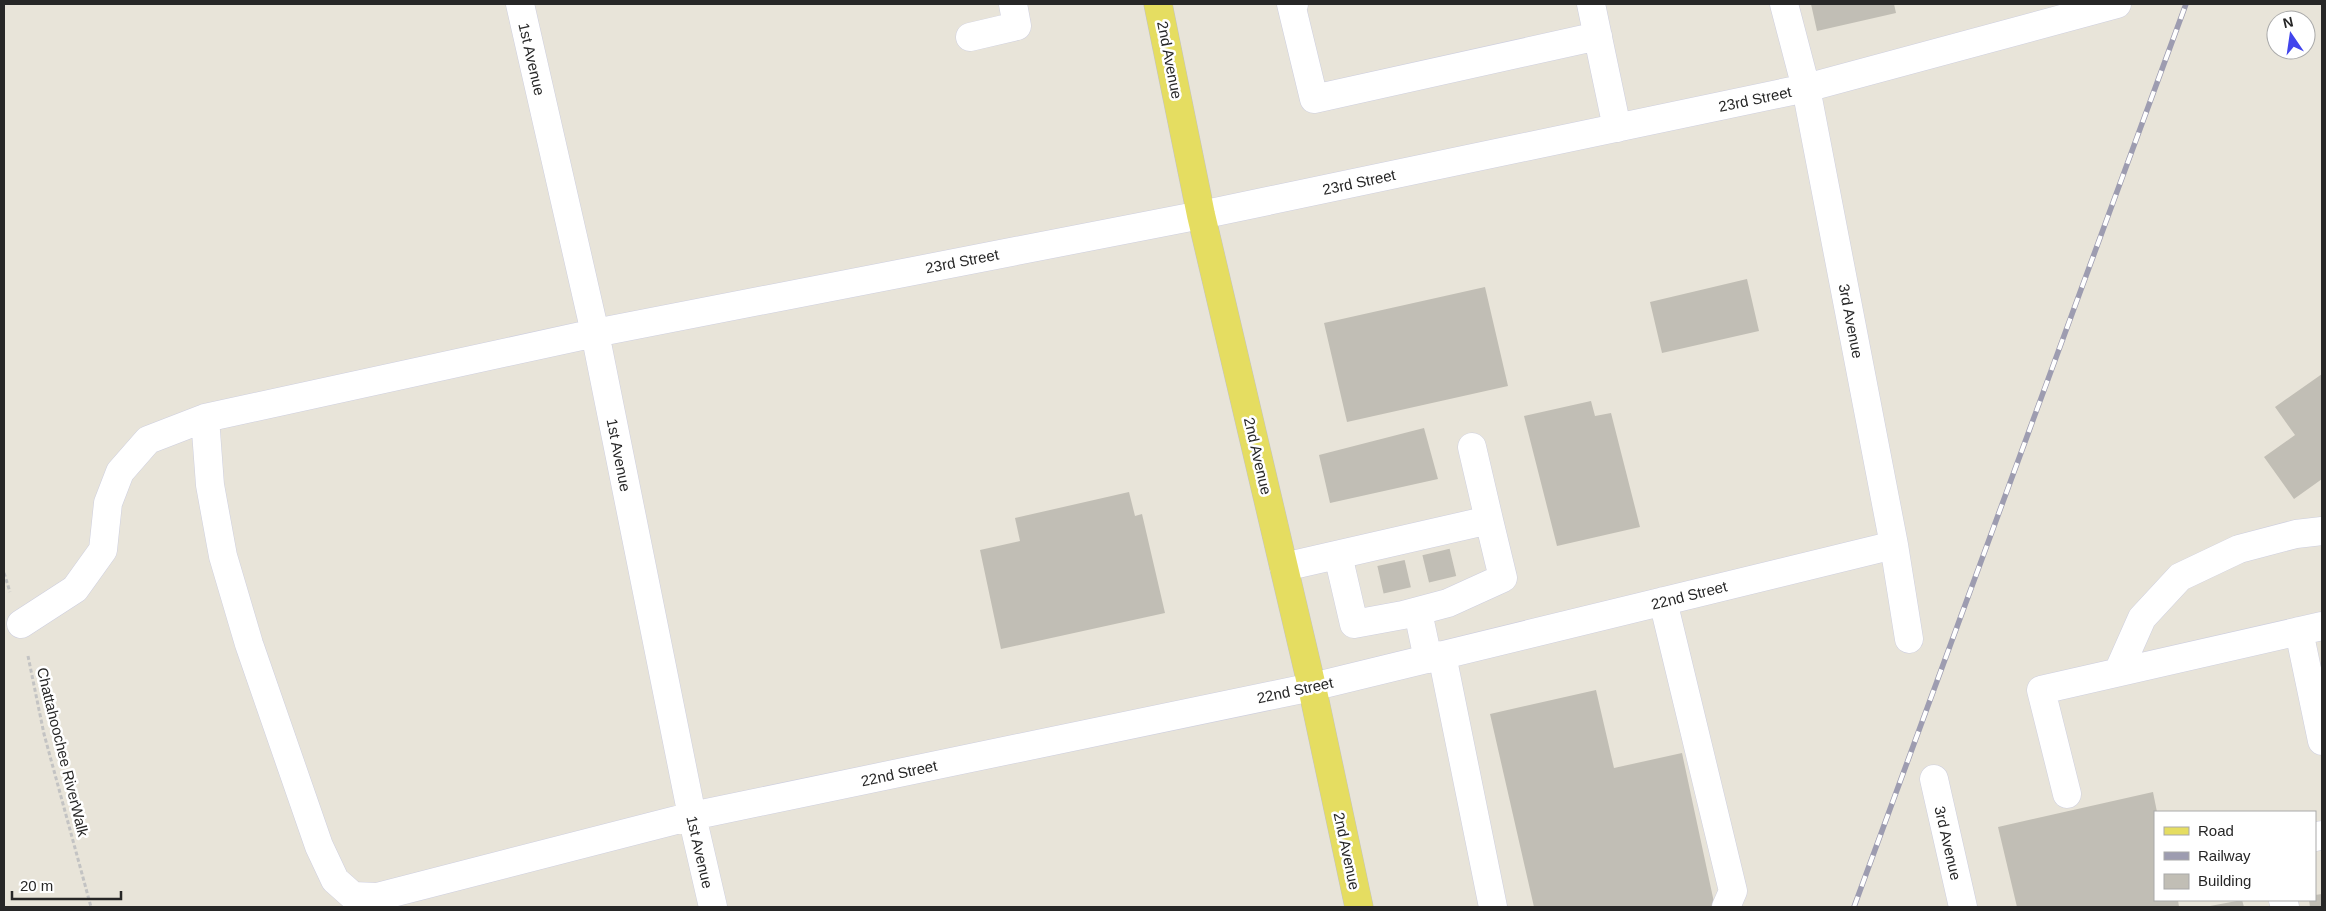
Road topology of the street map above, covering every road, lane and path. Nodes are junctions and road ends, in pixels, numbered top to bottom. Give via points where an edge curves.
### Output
1 (520, 4) edge
2 (1012, 4) edge
3 (1158, 4) edge
4 (1294, 4) edge
5 (1591, 4) edge
6 (1784, 4) edge
7 (2117, 4) edge
8 (970, 36) dead end
9 (1598, 36) junction
10 (1806, 88) junction
11 (1617, 128) junction
12 (1201, 215) junction
13 (595, 333) junction
14 (205, 418) junction
15 (1472, 447) dead end
16 (1489, 520) junction
17 (2322, 531) edge
18 (1894, 545) junction
19 (1338, 555) junction
20 (1284, 567) junction
21 (4, 573) edge
22 (1663, 601) junction
23 (1407, 608) junction
24 (21, 624) junction
25 (2311, 628) edge
26 (1909, 639) dead end
27 (1435, 657) junction
28 (2118, 672) junction
29 (1312, 687) junction
30 (2322, 740) edge
31 (1934, 779) dead end
32 (2067, 794) dead end
33 (692, 816) junction
34 (91, 907) edge
35 (713, 907) edge
36 (1359, 907) edge
37 (1493, 907) edge
38 (1726, 907) edge
39 (1963, 907) edge

1 - 13 street, 1st Avenue
2 - 8 street via 1018,26
3 - 12 main road, 2nd Avenue
4 - 9 street via 1290,4 1314,99
5 - 9 street
6 - 10 street, 3rd Avenue
7 - 10 street, 23rd Street
9 - 11 street
10 - 11 street, 23rd Street
10 - 18 street, 3rd Avenue
11 - 12 street, 23rd Street
12 - 13 street, 23rd Street
12 - 20 main road, 2nd Avenue
13 - 14 street, 23rd Street
13 - 33 street, 1st Avenue
14 - 24 street, 23rd Street via 148,440 120,472 108,503 103,550 75,589
14 - 33 street, 22nd Street via 210,485 223,556 249,644 319,846 335,880 353,896 378,897
15 - 16 street
16 - 19 street via 1434,543 1389,553
16 - 23 street via 1503,578
17 - 28 street via 2296,534 2239,549 2180,577 2142,618
18 - 22 street, 22nd Street
18 - 26 street, 3rd Avenue
19 - 20 street
19 - 23 street via 1354,624
20 - 29 main road, 2nd Avenue
21 - 24 path, Chattahoochee RiverWalk
22 - 27 street, 22nd Street
22 - 38 street via 1733,891
23 - 27 street
24 - 34 path, Chattahoochee RiverWalk via 44,734
25 - 28 street
25 - 30 street
27 - 29 street, 22nd Street
27 - 37 street
28 - 32 street via 2041,690
29 - 33 street, 22nd Street
29 - 36 main road, 2nd Avenue
31 - 39 street, 3rd Avenue
33 - 35 street, 1st Avenue

